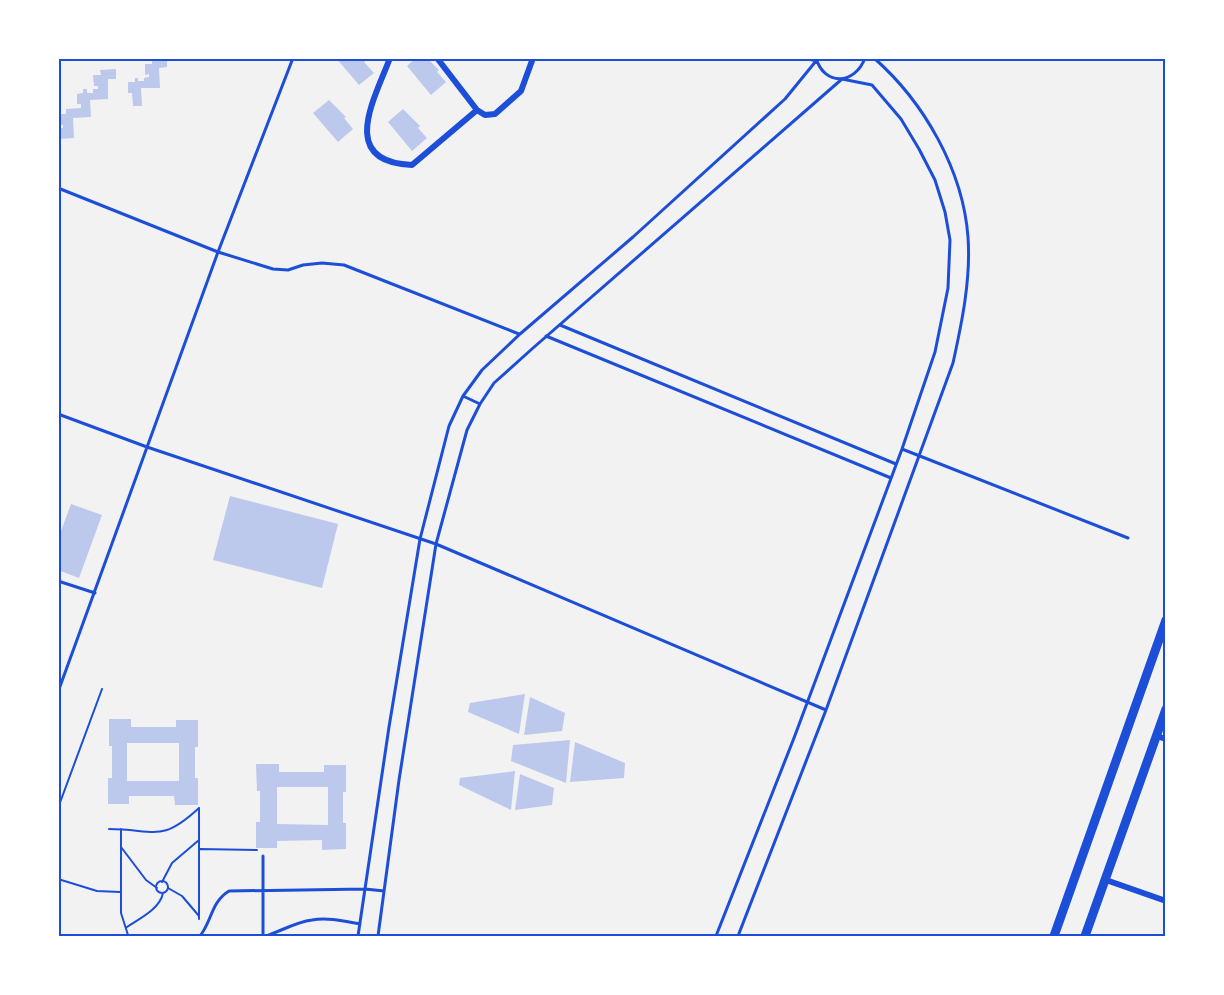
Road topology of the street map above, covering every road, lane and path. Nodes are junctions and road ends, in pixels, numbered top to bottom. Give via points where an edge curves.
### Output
1 (293, 58) edge
2 (390, 58) edge
3 (437, 58) edge
4 (533, 58) edge
5 (806, 58) edge
6 (865, 58) edge
7 (874, 58) edge
8 (816, 60) edge
9 (842, 79) junction
10 (477, 110) junction
11 (58, 188) edge
12 (218, 252) junction
13 (559, 325) junction
14 (520, 334) junction
15 (546, 336) junction
16 (463, 396) junction
17 (480, 404) junction
18 (58, 414) edge
19 (147, 447) junction
20 (902, 449) junction
21 (918, 456) junction
22 (896, 464) junction
23 (891, 477) junction
24 (1128, 538) dead end
25 (420, 539) junction
26 (436, 544) junction
27 (58, 581) edge
28 (94, 593) junction
29 (1166, 620) edge
30 (102, 689) dead end
31 (58, 692) edge
32 (807, 702) junction
33 (1166, 709) edge
34 (826, 710) junction
35 (1161, 738) edge
36 (58, 808) edge
37 (109, 829) dead end
38 (121, 829) junction
39 (199, 840) junction
40 (121, 847) junction
41 (199, 849) junction
42 (257, 850) dead end
43 (263, 856) dead end
44 (58, 879) edge
45 (1106, 880) junction
46 (162, 882) junction
47 (157, 888) junction
48 (168, 888) junction
49 (263, 889) junction
50 (364, 889) junction
51 (384, 891) junction
52 (120, 892) junction
53 (163, 893) junction
54 (1166, 902) edge
55 (360, 924) junction
56 (126, 928) junction
57 (128, 935) dead end
58 (200, 936) edge
59 (265, 936) edge
60 (358, 936) edge
61 (378, 936) edge
62 (716, 936) edge
63 (738, 936) edge
64 (1054, 936) edge
65 (1085, 936) edge

1 - 12 lane
2 - 10 street via 367,121 369,145 381,160 412,165
3 - 10 street
4 - 10 street via 520,91 495,114 485,116
5 - 8 lane
6 - 9 lane via 857,72
7 - 21 lane via 918,106 939,144 953,174 968,238 966,290 953,363
8 - 9 lane via 826,75
8 - 14 lane via 785,99
9 - 13 lane
9 - 20 lane via 872,86 901,119 935,180 950,240 942,323
11 - 12 lane
12 - 14 lane via 273,269 288,270 322,262 344,265
12 - 19 lane
13 - 15 lane
13 - 22 lane
14 - 16 lane via 482,370
15 - 17 lane via 495,383
15 - 23 lane
16 - 17 lane
16 - 25 lane via 449,426
17 - 26 lane via 467,430
18 - 19 lane
19 - 25 lane
19 - 28 lane
20 - 21 lane
20 - 22 lane
21 - 24 lane
21 - 34 lane
22 - 23 lane
23 - 32 lane
25 - 26 lane
25 - 50 lane
26 - 32 lane
26 - 51 lane
27 - 28 lane
28 - 31 lane
29 - 64 main road
30 - 36 path
32 - 34 lane
32 - 62 lane
33 - 35 main road
34 - 63 lane
35 - 45 main road
37 - 38 path
38 - 39 path via 164,832 199,808
38 - 40 path
39 - 41 path
39 - 46 path via 172,863
40 - 47 path via 138,871
40 - 52 path
41 - 42 path
41 - 48 path via 199,918 183,896
43 - 49 lane
44 - 52 path via 97,891
45 - 54 street
45 - 65 main road
46 - 47 path
46 - 48 path
47 - 53 path
48 - 53 path
49 - 50 lane
49 - 58 lane via 229,891 220,896
49 - 59 lane
50 - 51 lane
50 - 55 lane
51 - 61 lane
52 - 56 path
53 - 56 path via 155,907
55 - 59 lane via 314,919
55 - 60 lane
56 - 57 path

